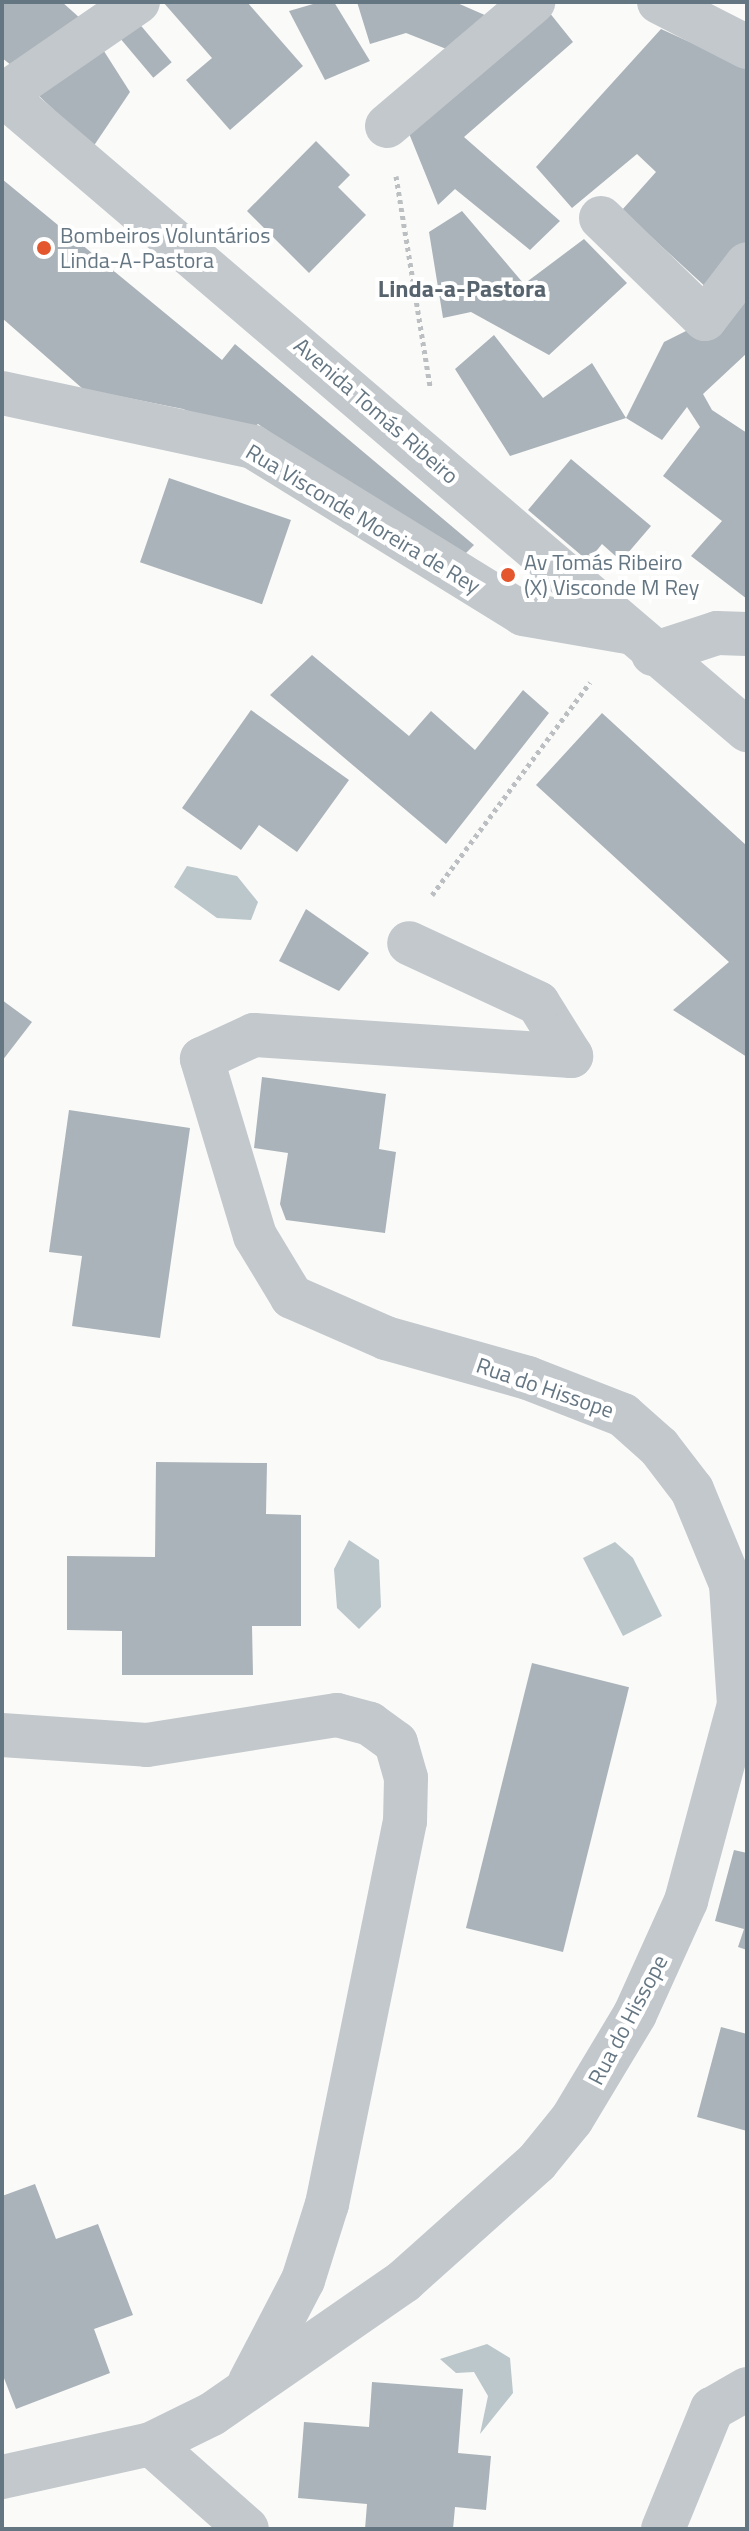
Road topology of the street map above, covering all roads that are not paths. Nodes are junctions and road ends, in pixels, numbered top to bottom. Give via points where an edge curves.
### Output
1 (138, 2) edge
2 (533, 2) edge
3 (659, 2) edge
4 (747, 47) edge
5 (2, 94) edge
6 (387, 126) road end
7 (601, 218) dead end
8 (747, 264) edge
9 (2, 393) edge
10 (747, 634) edge
11 (640, 643) junction
12 (747, 730) edge
13 (409, 943) road end
14 (2, 1735) edge
15 (747, 2389) edge
16 (245, 2392) junction
17 (151, 2444) junction
18 (2, 2477) edge
19 (247, 2529) edge
20 (663, 2529) edge

1 - 5 street
2 - 6 street
3 - 4 street
5 - 11 street, Avenida Tomás Ribeiro
7 - 8 street via 705,319
9 - 11 street, Rua Visconde Moreira de Rey via 253,447 523,614
10 - 11 street
11 - 12 street, Avenida Tomás Ribeiro
13 - 16 street, Rua do Hissope via 538,1003 571,1056 254,1035 202,1059 255,1236 292,1297 386,1338 528,1378 623,1415 659,1447 692,1490 731,1584 739,1705 686,1901 635,2014 572,2119 537,2162 404,2281
14 - 16 street via 147,1745 337,1715 370,1724 396,1743 406,1778 405,1821 327,2204 303,2280
15 - 20 street via 712,2409
16 - 17 street, Rua do Hissope
17 - 18 street, Rua do Hissope
17 - 19 street

